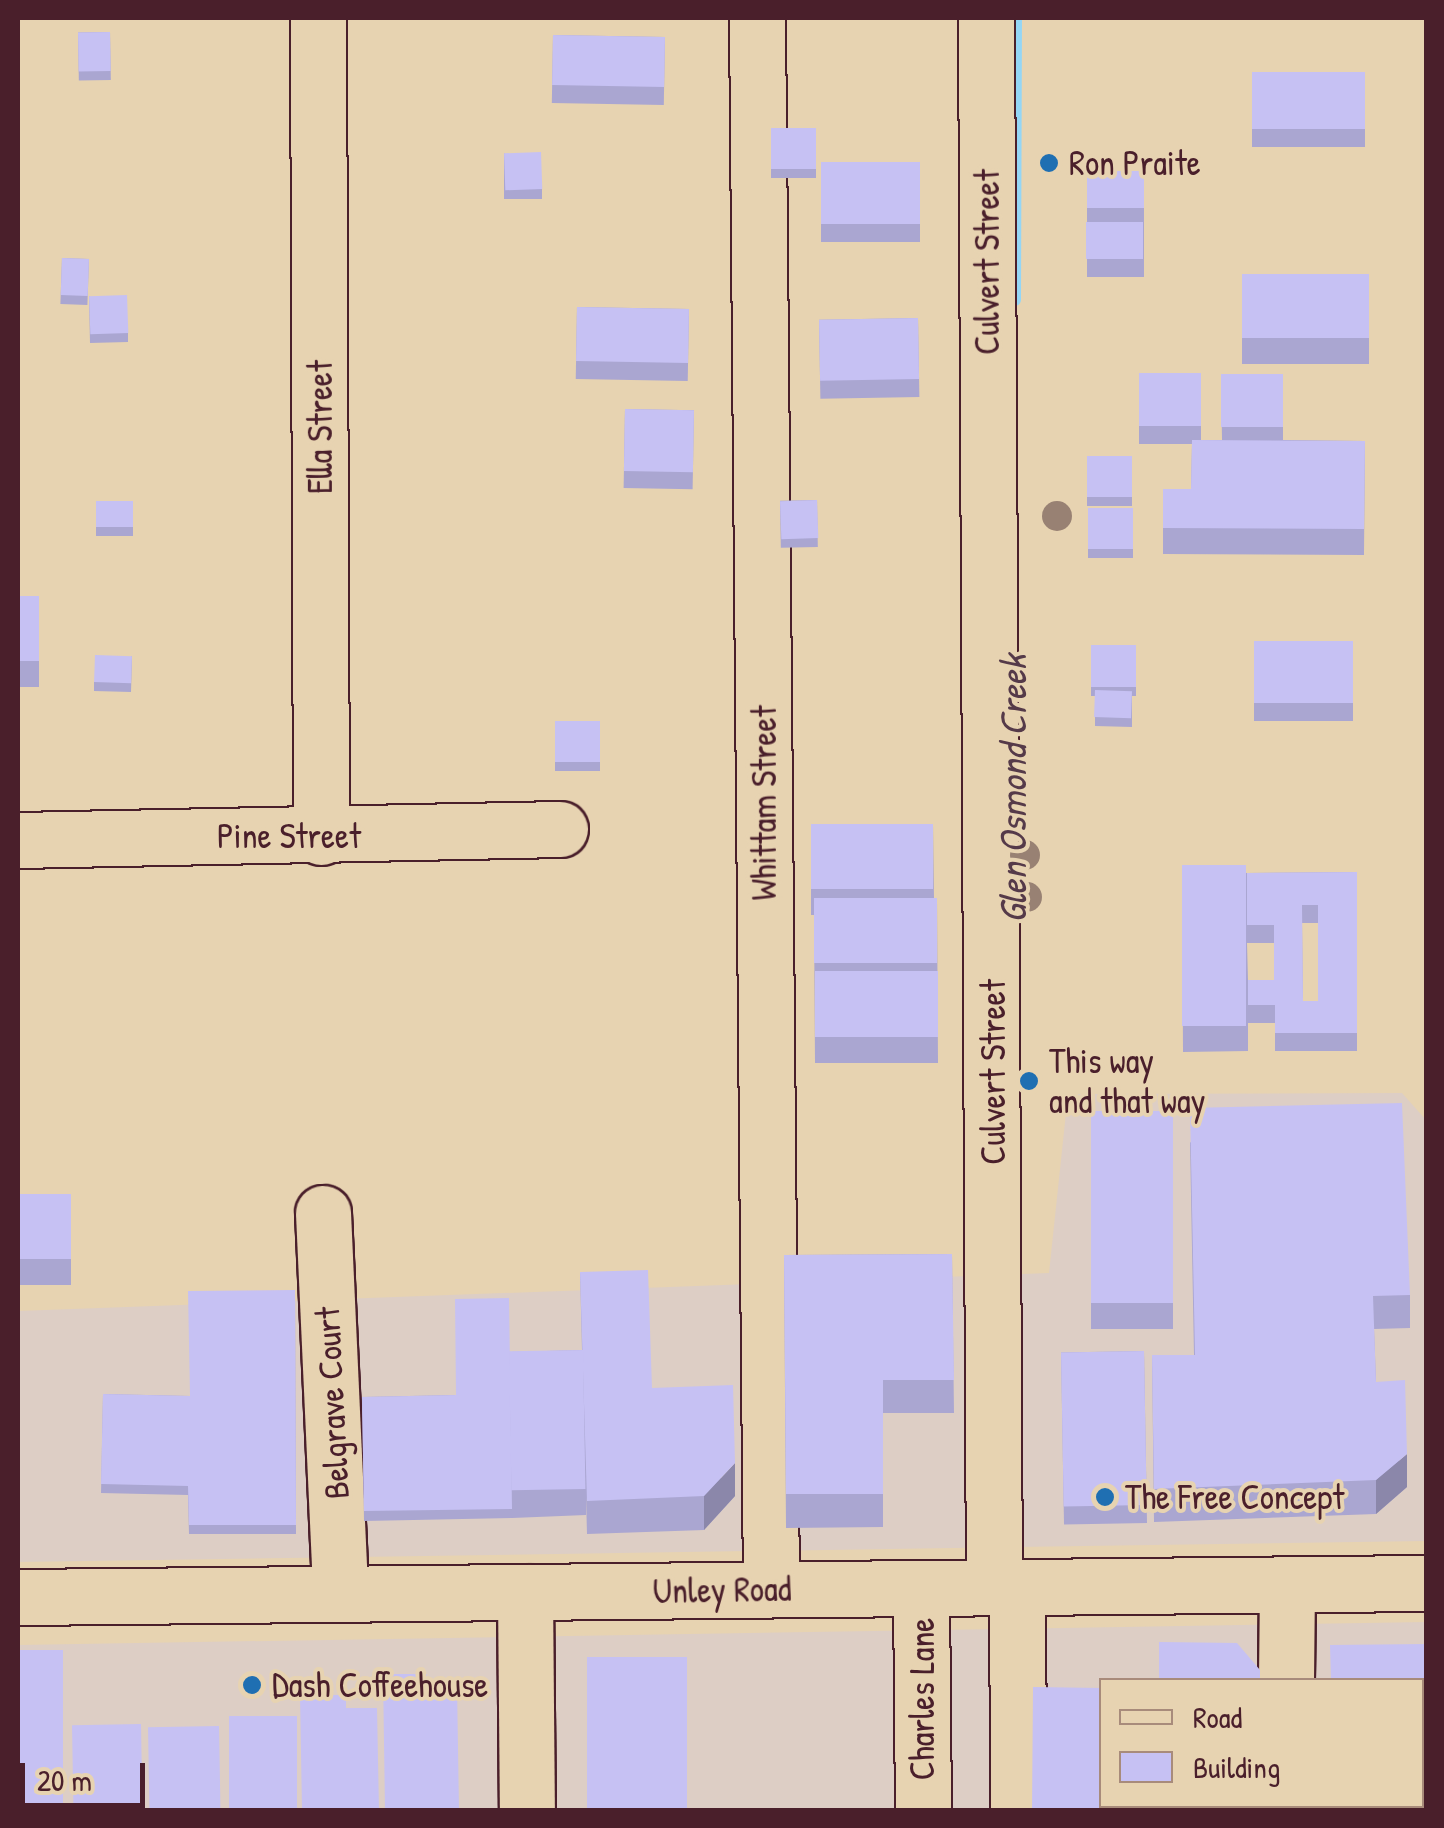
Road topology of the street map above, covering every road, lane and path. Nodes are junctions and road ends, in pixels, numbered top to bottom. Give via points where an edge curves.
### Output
1 (318, 18) edge
2 (758, 18) edge
3 (986, 18) edge
4 (560, 829) dead end
5 (321, 837) junction
6 (18, 840) edge
7 (323, 1213) dead end
8 (1426, 1583) edge
9 (1287, 1584) junction
10 (1005, 1587) junction
11 (921, 1588) junction
12 (771, 1589) junction
13 (524, 1592) junction
14 (340, 1594) junction
15 (18, 1597) edge
16 (1286, 1678) edge
17 (527, 1810) edge
18 (923, 1810) edge
19 (1018, 1810) edge

1 - 5 street, Ella Street
2 - 12 street, Whittam Street
3 - 10 street, Culvert Street
4 - 5 street, Pine Street
5 - 6 street, Pine Street
7 - 14 street, Belgrave Court
8 - 9 street, Unley Road
9 - 10 street, Unley Road
9 - 16 street
10 - 11 street, Unley Road
10 - 19 street, Culvert Street
11 - 12 street, Unley Road
11 - 18 street, Charles Lane
12 - 13 street, Unley Road
13 - 14 street, Unley Road
13 - 17 street
14 - 15 street, Unley Road

